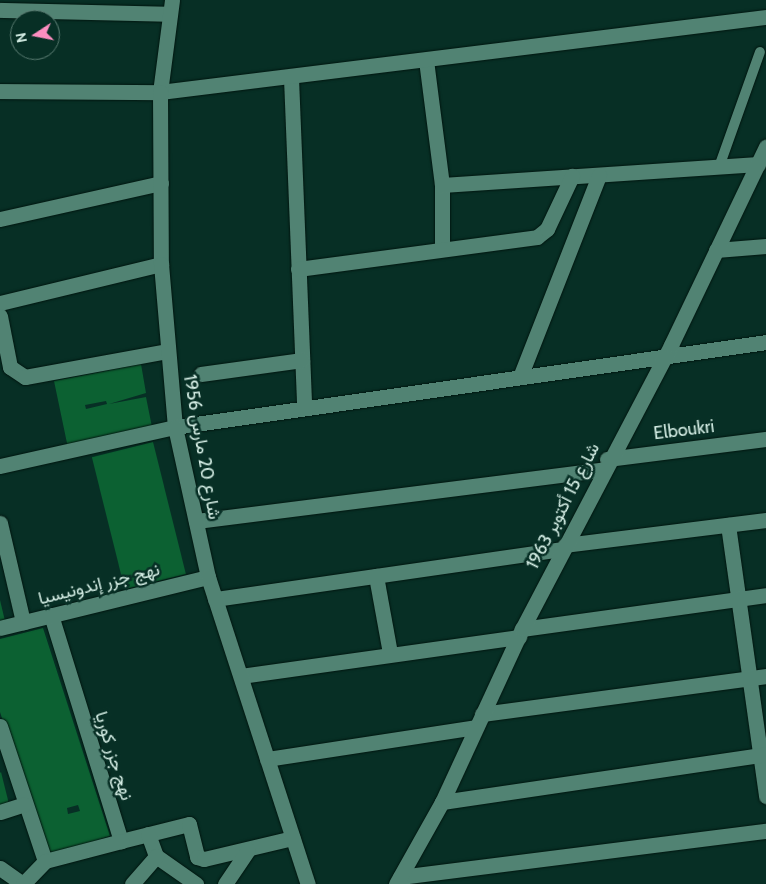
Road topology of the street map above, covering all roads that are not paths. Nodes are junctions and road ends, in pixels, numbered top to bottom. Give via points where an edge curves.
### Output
1 (171, 7) edge
2 (0, 10) edge
3 (766, 17) edge
4 (760, 52) dead end
5 (426, 60) junction
6 (291, 78) junction
7 (0, 91) edge
8 (160, 92) junction
9 (766, 147) edge
10 (758, 164) junction
11 (719, 167) junction
12 (599, 174) junction
13 (572, 176) junction
14 (160, 183) junction
15 (442, 185) junction
16 (0, 219) edge
17 (766, 246) edge
18 (442, 249) junction
19 (716, 250) junction
20 (161, 264) junction
21 (298, 268) junction
22 (0, 303) edge
23 (0, 316) edge
24 (766, 342) edge
25 (167, 351) junction
26 (662, 357) junction
27 (302, 360) junction
28 (201, 374) dead end
29 (520, 377) junction
30 (304, 406) junction
31 (175, 427) junction
32 (766, 439) edge
33 (604, 464) junction
34 (0, 466) edge
35 (766, 520) edge
36 (196, 521) junction
37 (0, 523) edge
38 (728, 525) junction
39 (2, 544) edge
40 (564, 547) junction
41 (208, 576) junction
42 (376, 576) junction
43 (766, 595) edge
44 (738, 598) junction
45 (215, 599) junction
46 (51, 615) junction
47 (23, 622) junction
48 (0, 628) edge
49 (520, 633) junction
50 (390, 653) junction
51 (240, 676) junction
52 (766, 676) edge
53 (746, 679) junction
54 (478, 720) junction
55 (0, 726) edge
56 (763, 755) edge
57 (267, 759) junction
58 (766, 796) edge
59 (442, 802) junction
60 (24, 804) junction
61 (0, 812) edge
62 (766, 831) edge
63 (148, 834) junction
64 (293, 838) junction
65 (121, 841) junction
66 (248, 850) junction
67 (156, 856) junction
68 (45, 861) junction
69 (0, 868) edge
70 (398, 881) edge
71 (23, 884) edge
72 (132, 884) edge
73 (196, 884) edge
74 (225, 884) edge
75 (308, 884) edge

1 - 2 street
1 - 8 street, شارع 20 مارس 1956
3 - 5 street
4 - 11 lane
5 - 6 street
5 - 15 street
6 - 8 street
6 - 21 street
7 - 8 street
8 - 14 street, شارع 20 مارس 1956
9 - 10 street, شارع 15 أكتوبر 1963
10 - 11 street
10 - 19 street, شارع 15 أكتوبر 1963
11 - 12 street
12 - 13 street
12 - 29 street
13 - 15 street
13 - 18 street via 542,235
14 - 16 street
14 - 20 street, شارع 20 مارس 1956
15 - 18 street
17 - 19 street
18 - 21 street
19 - 26 street, شارع 15 أكتوبر 1963
20 - 22 street
20 - 25 street, شارع 20 مارس 1956
21 - 27 street
23 - 25 street via 10,367 25,377
24 - 26 street
25 - 31 street, شارع 20 مارس 1956
26 - 29 street
26 - 33 street, شارع 15 أكتوبر 1963
27 - 28 street
27 - 30 street
29 - 30 street
30 - 31 street
31 - 34 street
31 - 36 street, شارع 20 مارس 1956
32 - 33 street, Elboukri
33 - 36 street, Elboukri
33 - 40 street, شارع 15 أكتوبر 1963
35 - 38 street
36 - 41 street, شارع 20 مارس 1956
37 - 39 street
38 - 40 street
38 - 44 street
39 - 47 street
40 - 42 street
40 - 49 street, شارع 15 أكتوبر 1963
41 - 45 street, شارع 20 مارس 1956
41 - 46 street, نهج جزر إندونيسيا
42 - 45 street
42 - 50 street
43 - 44 street
44 - 49 street
44 - 53 street
45 - 51 street, شارع 20 مارس 1956
46 - 47 street, نهج جزر إندونيسيا
46 - 65 street, نهج جزر كوريا
47 - 48 street, نهج جزر إندونيسيا
49 - 50 street
49 - 54 street, شارع 15 أكتوبر 1963
50 - 51 street
51 - 57 street, شارع 20 مارس 1956
52 - 53 street
53 - 54 street
53 - 56 street
54 - 57 street
54 - 59 street, شارع 15 أكتوبر 1963
55 - 60 street
56 - 58 street
56 - 59 street
57 - 64 street, شارع 20 مارس 1956
59 - 70 street, شارع 15 أكتوبر 1963
60 - 61 street
60 - 68 street
62 - 70 street
63 - 65 street
63 - 66 street via 189,824 200,859
63 - 67 street
64 - 66 street
64 - 75 street, شارع 20 مارس 1956
65 - 68 street
66 - 74 street
67 - 72 street
67 - 73 street
68 - 71 street
69 - 71 street

